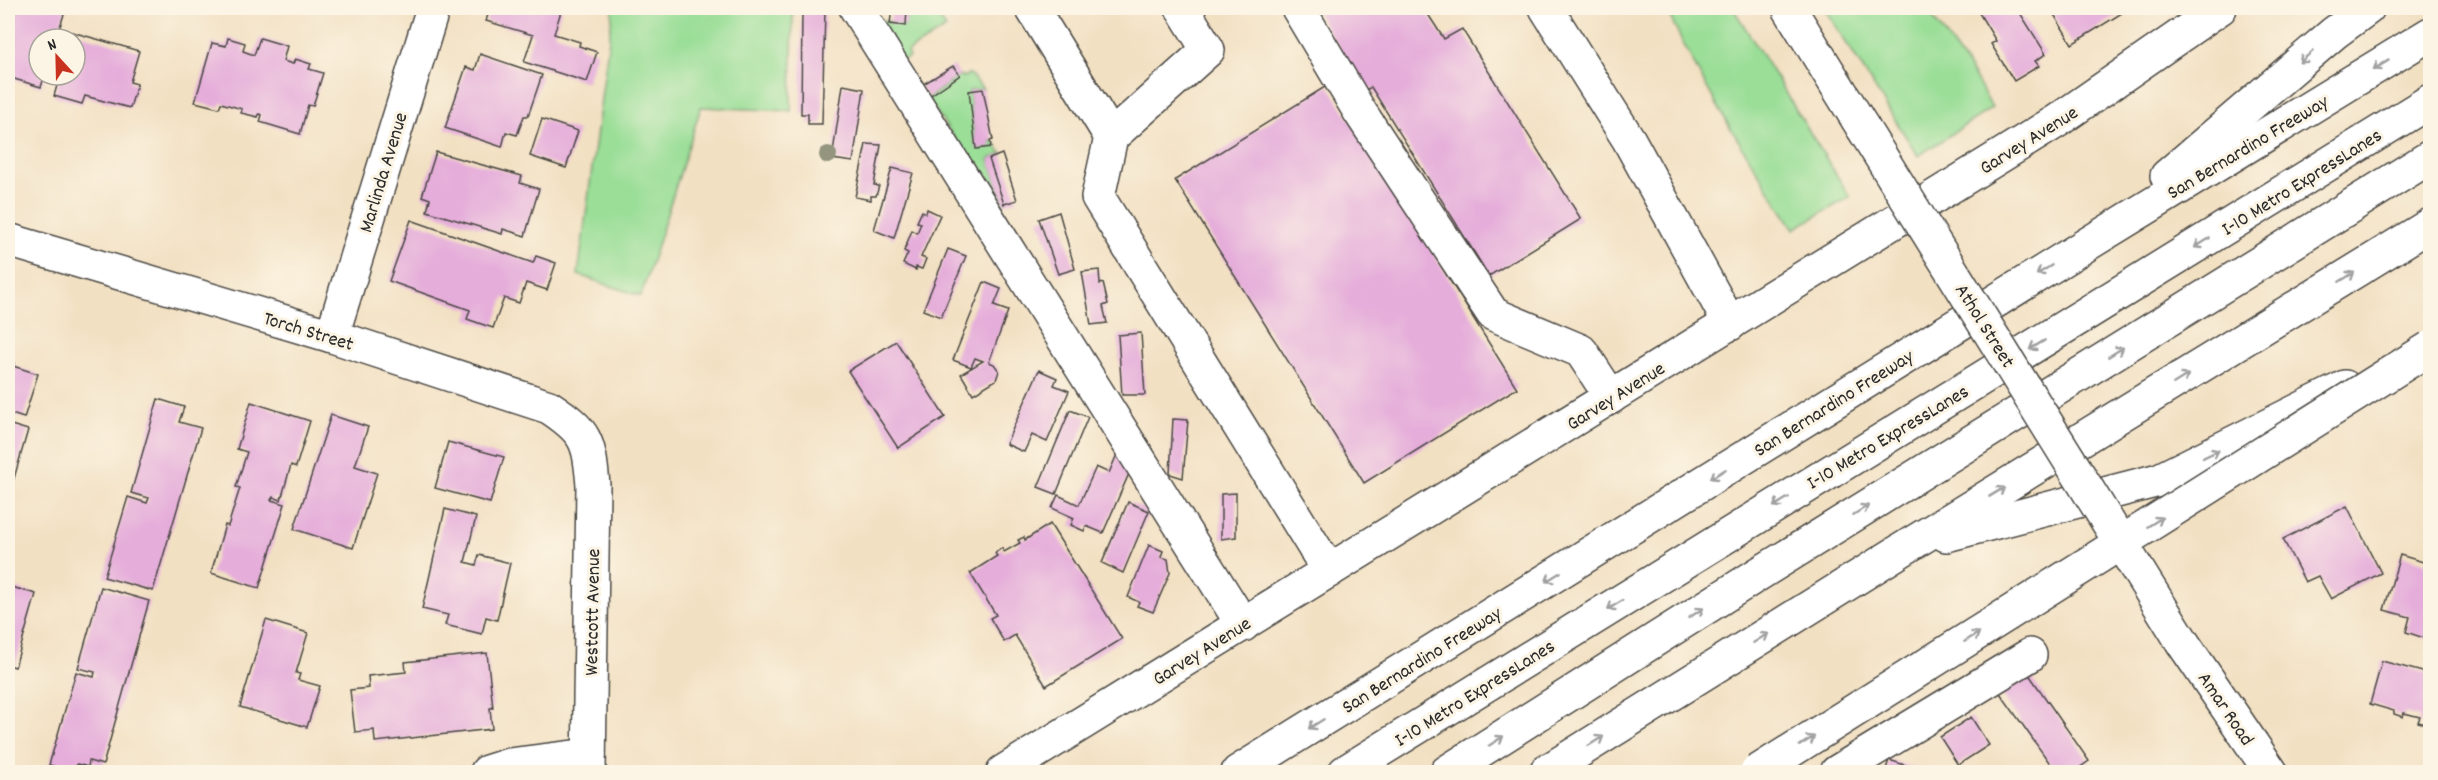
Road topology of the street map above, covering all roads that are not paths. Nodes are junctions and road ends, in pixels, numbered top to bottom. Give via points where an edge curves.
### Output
1 (433, 8) edge
2 (856, 8) edge
3 (1032, 8) edge
4 (1182, 8) edge
5 (1298, 8) edge
6 (1546, 8) edge
7 (1789, 8) edge
8 (2368, 8) edge
9 (2208, 11) edge
10 (2430, 34) edge
11 (2430, 101) edge
12 (1111, 137) junction
13 (2430, 157) edge
14 (2430, 225) edge
15 (8, 240) edge
16 (2094, 240) junction
17 (1730, 324) junction
18 (332, 336) junction
19 (2430, 347) edge
20 (1611, 397) junction
21 (590, 451) joint
22 (1911, 544) junction
23 (1329, 571) junction
24 (1243, 625) junction
25 (2183, 643) joint
26 (2030, 655) dead end
27 (589, 764) edge
28 (487, 772) edge
29 (1003, 772) edge
30 (1238, 772) edge
31 (1345, 772) edge
32 (1447, 772) edge
33 (1546, 772) edge
34 (1757, 772) edge
35 (1837, 772) edge
36 (2271, 772) edge

1 - 18 main road, Marlinda Avenue
2 - 24 main road
3 - 12 main road
4 - 12 main road via 1208,50
5 - 20 main road via 1360,112 1493,314 1581,351
6 - 17 main road via 1629,140
7 - 25 main road, Athol Street, bridge
8 -> 16 main road
9 - 17 main road, Garvey Avenue via 2057,122
10 -> 16 main road, San Bernardino Freeway
11 -> 31 main road, I-10 Metro ExpressLanes
12 - 23 main road via 1098,197
32 -> 13 main road via 1767,568
22 -> 14 main road
15 - 18 main road, Torch Street
16 -> 30 main road, San Bernardino Freeway
17 - 20 main road, Garvey Avenue
18 - 21 main road, Torch Street via 549,407 575,424
22 -> 19 main road via 2159,480
34 -> 19 main road, bridge
20 - 23 main road, Garvey Avenue
21 - 27 main road, Westcott Avenue
33 -> 22 main road
23 - 24 main road, Garvey Avenue
24 - 29 main road, Garvey Avenue
25 - 36 main road, Amar Road
26 - 35 main road
27 - 28 main road via 509,765

